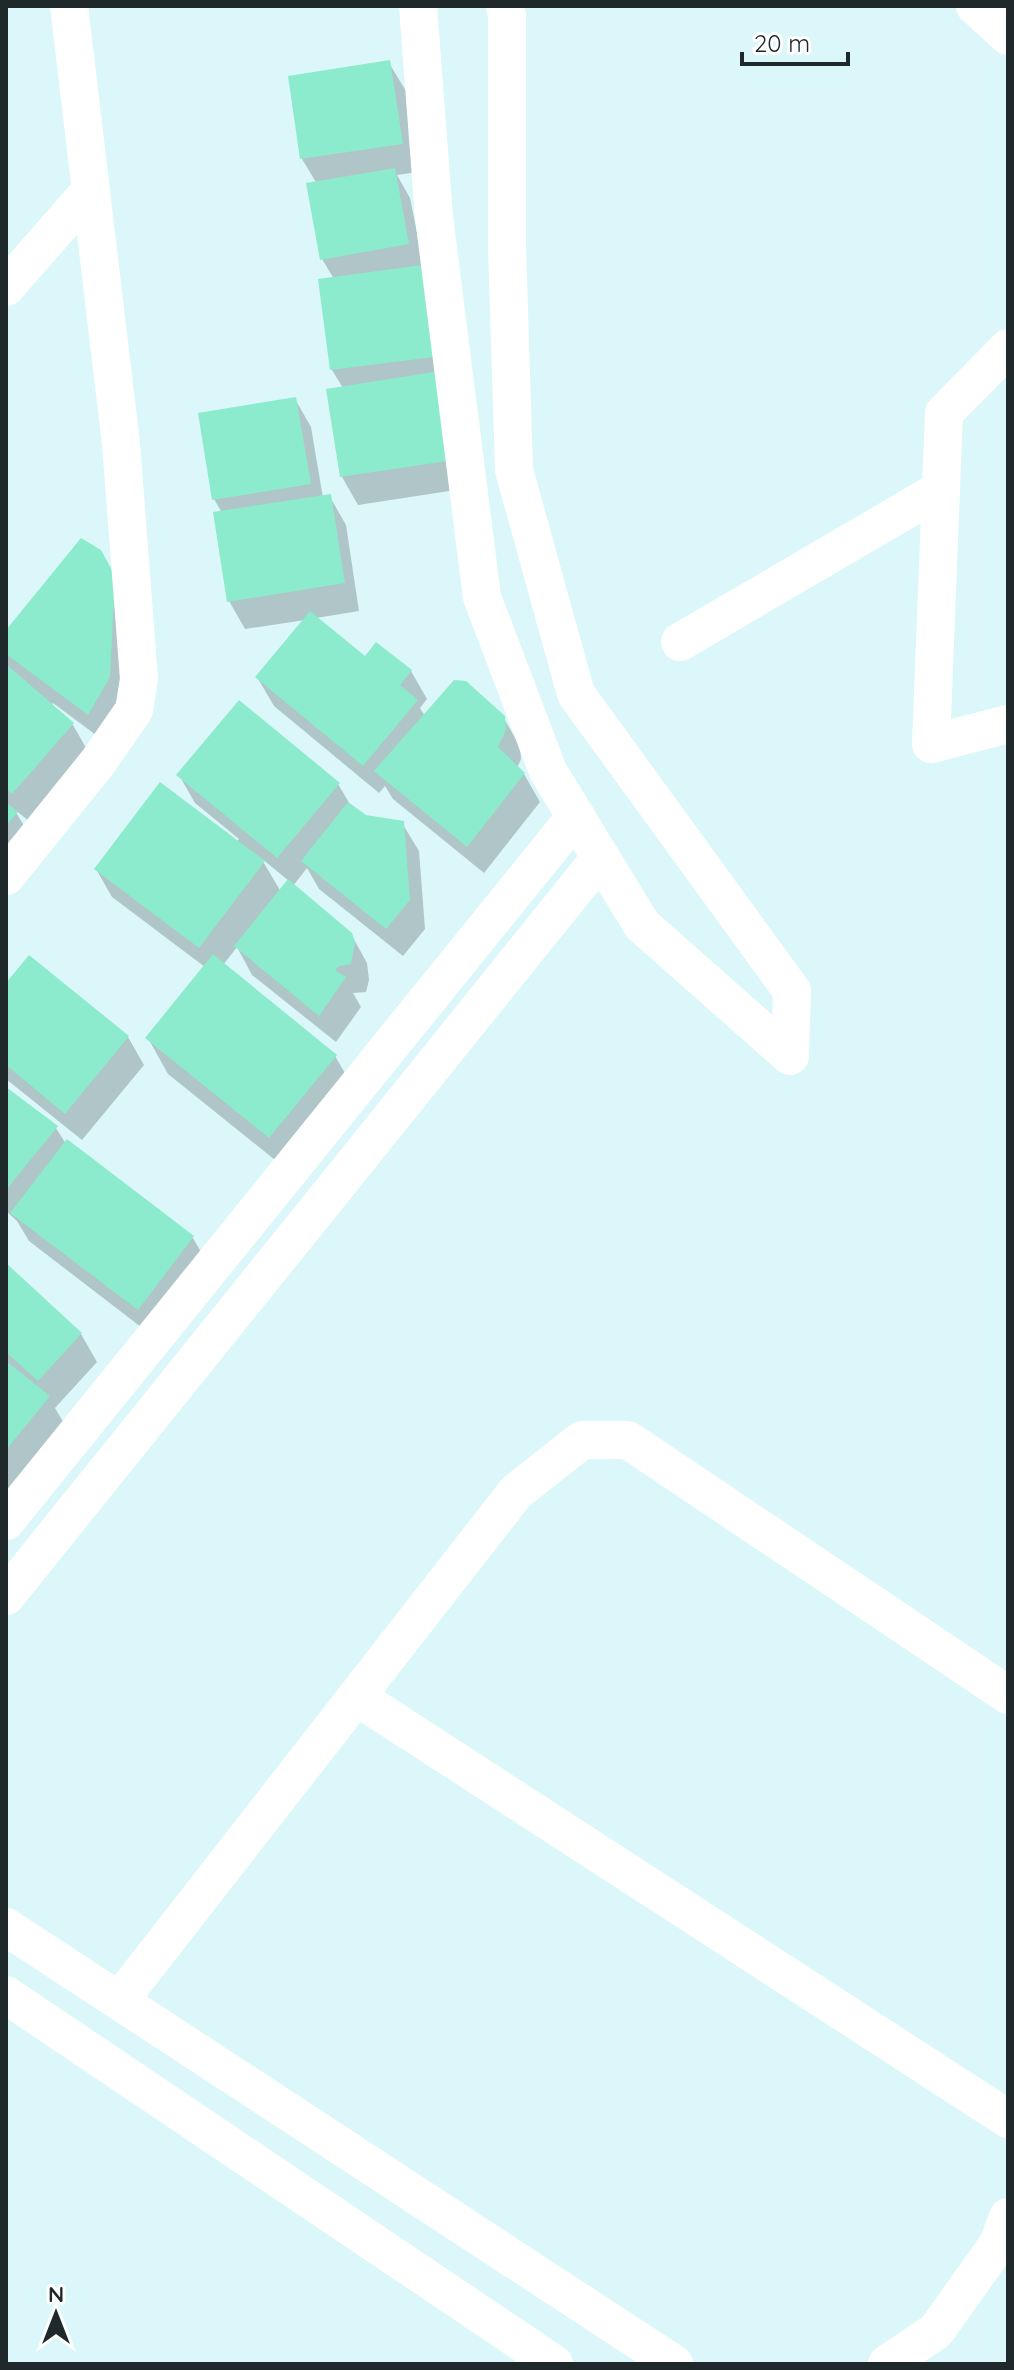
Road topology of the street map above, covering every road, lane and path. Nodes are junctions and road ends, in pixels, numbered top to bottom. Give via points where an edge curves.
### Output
1 (69, 6) edge
2 (418, 6) edge
3 (505, 6) edge
4 (975, 6) edge
5 (1008, 36) edge
6 (91, 190) junction
7 (6, 287) edge
8 (1008, 348) edge
9 (940, 490) junction
10 (680, 642) dead end
11 (1008, 724) edge
12 (576, 816) junction
13 (601, 857) junction
14 (6, 876) edge
15 (6, 1521) edge
16 (6, 1596) edge
17 (1008, 1695) edge
18 (357, 1697) junction
19 (6, 1927) edge
20 (6, 1995) edge
21 (119, 2001) junction
22 (1008, 2119) edge
23 (1008, 2217) edge
24 (554, 2364) edge
25 (674, 2364) edge
26 (887, 2364) edge

1 - 6 street
2 - 12 street via 434,217 482,597 548,771
3 - 13 street via 514,470 576,694 792,991 790,1056 642,925
4 - 5 street
6 - 7 street
6 - 14 street via 121,444 139,679 134,710
8 - 9 street via 944,413
9 - 10 street
9 - 11 street via 931,744
12 - 13 street
12 - 15 street
13 - 16 street
17 - 18 street via 628,1440 582,1440 516,1492
18 - 21 street
18 - 22 street
19 - 21 street
20 - 24 street
21 - 25 street
23 - 26 street via 998,2244 936,2331

